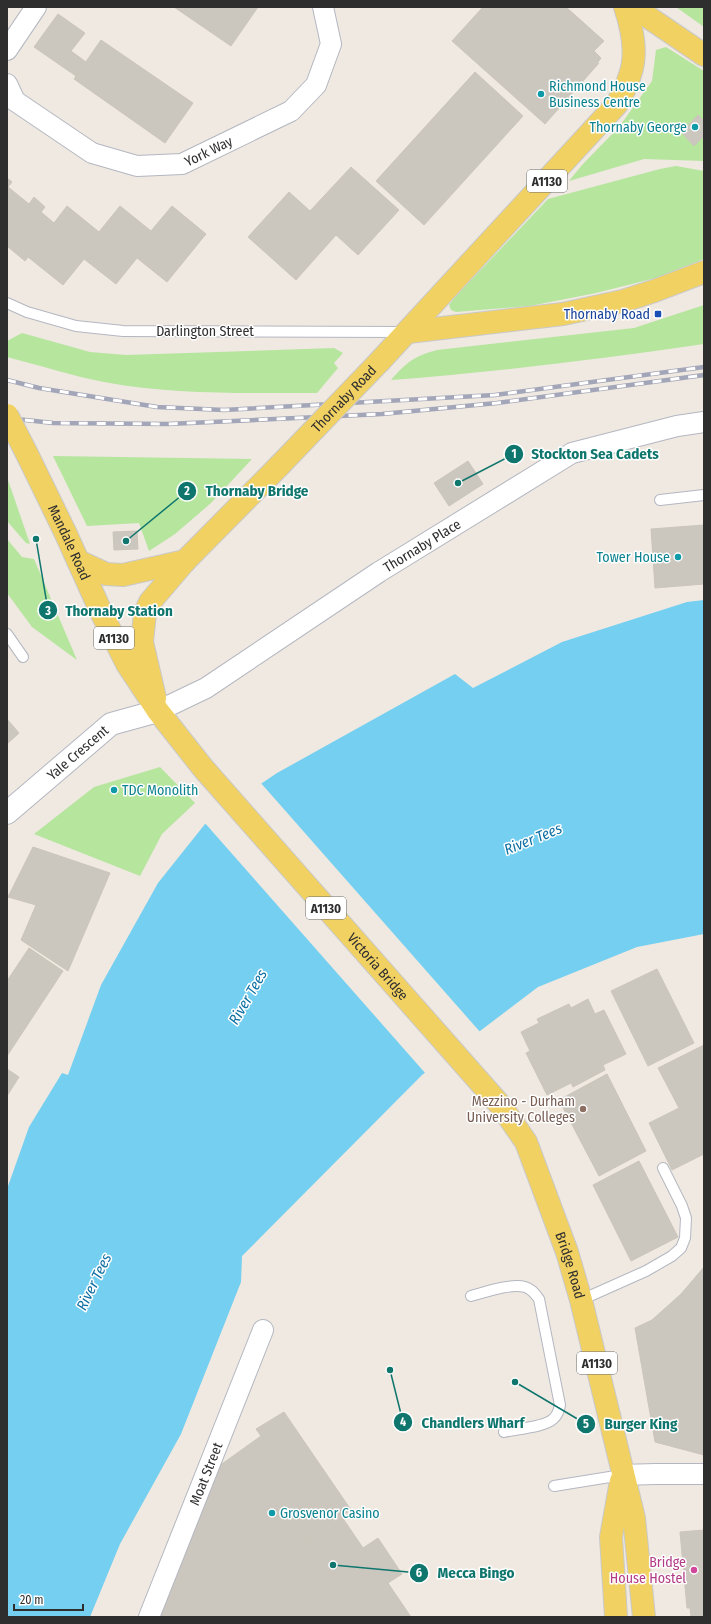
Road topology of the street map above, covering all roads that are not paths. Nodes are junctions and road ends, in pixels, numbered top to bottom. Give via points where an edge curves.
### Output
1 (36, 7) edge
2 (323, 7) edge
3 (625, 7) edge
4 (630, 7) edge
5 (7, 50) edge
6 (704, 55) edge
7 (7, 84) edge
8 (704, 272) edge
9 (7, 303) edge
10 (408, 332) junction
11 (7, 415) edge
12 (704, 422) edge
13 (704, 495) edge
14 (660, 500) dead end
15 (78, 561) junction
16 (185, 561) junction
17 (7, 634) edge
18 (22, 657) dead end
19 (158, 711) junction
20 (7, 813) edge
21 (474, 1074) joint
22 (663, 1168) dead end
23 (471, 1296) dead end
24 (581, 1300) junction
25 (263, 1330) dead end
26 (504, 1432) dead end
27 (704, 1474) edge
28 (622, 1475) junction
29 (554, 1486) dead end
30 (149, 1617) edge
31 (616, 1617) edge
32 (644, 1617) edge

1 - 5 street
2 - 7 street, York Way via 331,44 316,85 291,111 182,164 137,166 92,153 15,101
3 - 10 main road, A1130 via 634,48 631,74 617,104
4 - 6 main road
8 - 10 main road via 623,301 563,314
9 - 10 lane, Darlington Street via 27,312 76,326 123,331
10 - 16 main road, Thornaby Road / A1130, bridge
11 - 15 main road, Mandale Road / A1130, bridge
12 - 19 street, Thornaby Place via 678,426 572,453 379,572 206,688
13 - 14 lane
15 - 16 main road via 106,574 123,576
15 - 19 main road, Mandale Road / A1130 via 127,664
16 - 19 main road, A1130 via 150,602 144,613 142,642
17 - 18 lane
19 - 20 street, Yale Crescent via 111,724
19 - 21 main road, Victoria Bridge / A1130 via 203,768
21 - 24 main road, Bridge Road / A1130 via 501,1106 526,1142 567,1252
22 - 24 lane via 686,1218 685,1238 681,1248 646,1271
23 - 26 lane via 516,1286 526,1287 539,1299 560,1405 558,1413 553,1420 544,1424
24 - 28 main road, Bridge Road / A1130
25 - 30 street, Moat Street
27 - 28 street
28 - 29 lane
28 - 31 main road, Bridge Road / A1130 via 611,1537
28 - 32 main road, Bridge Road / A1130 via 634,1518

